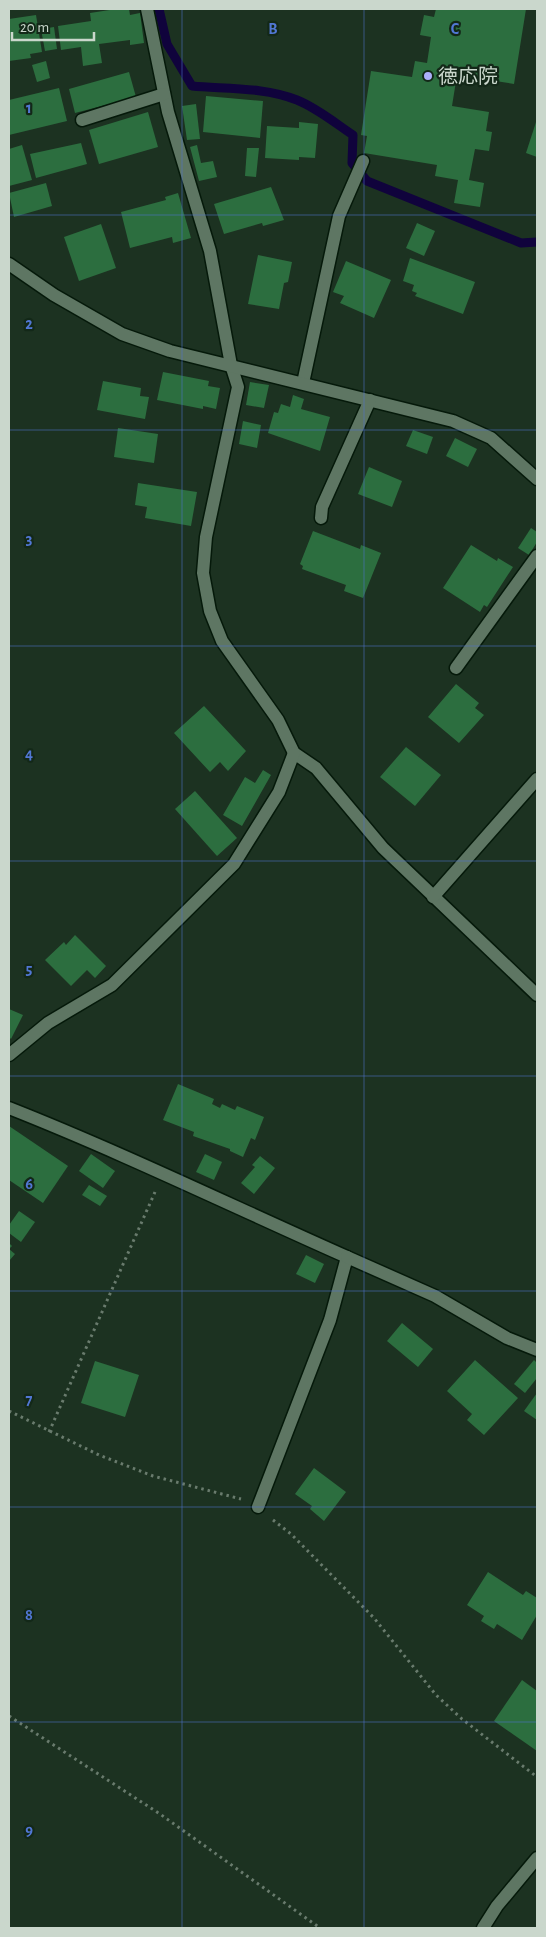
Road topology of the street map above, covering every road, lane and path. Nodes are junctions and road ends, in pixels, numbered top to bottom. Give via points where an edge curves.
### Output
1 (147, 9) edge
2 (164, 94) junction
3 (82, 120) dead end
4 (363, 161) dead end
5 (9, 264) edge
6 (231, 365) junction
7 (303, 384) junction
8 (370, 400) junction
9 (537, 479) edge
10 (321, 518) dead end
11 (537, 556) edge
12 (456, 668) dead end
13 (294, 753) junction
14 (537, 779) edge
15 (433, 897) junction
16 (537, 995) edge
17 (9, 1055) edge
18 (9, 1108) edge
19 (163, 1175) junction
20 (347, 1257) junction
21 (537, 1350) edge
22 (9, 1411) edge
23 (49, 1432) junction
24 (258, 1507) junction
25 (9, 1716) edge
26 (537, 1777) edge
27 (537, 1858) edge
28 (320, 1928) edge
29 (483, 1928) edge

1 - 2 street
2 - 3 street
2 - 6 street via 210,251
4 - 7 street via 339,216
5 - 6 street via 54,295 122,334 170,351
6 - 7 street
6 - 13 street via 238,387 206,537 205,583 210,611 222,641 278,720
7 - 8 street
8 - 9 street via 453,421 491,438
8 - 10 street via 322,507
11 - 12 street
13 - 15 street via 316,768 383,848
13 - 17 street via 278,792 234,864 112,985 48,1023
14 - 15 street
15 - 16 street
18 - 19 street via 94,1141
19 - 20 street
19 - 23 path
20 - 21 street via 434,1296 507,1338
20 - 24 street via 330,1320
22 - 23 path
23 - 24 path via 153,1476 246,1500
24 - 26 path via 291,1534 374,1618 436,1695
25 - 28 path via 160,1814
27 - 29 street

